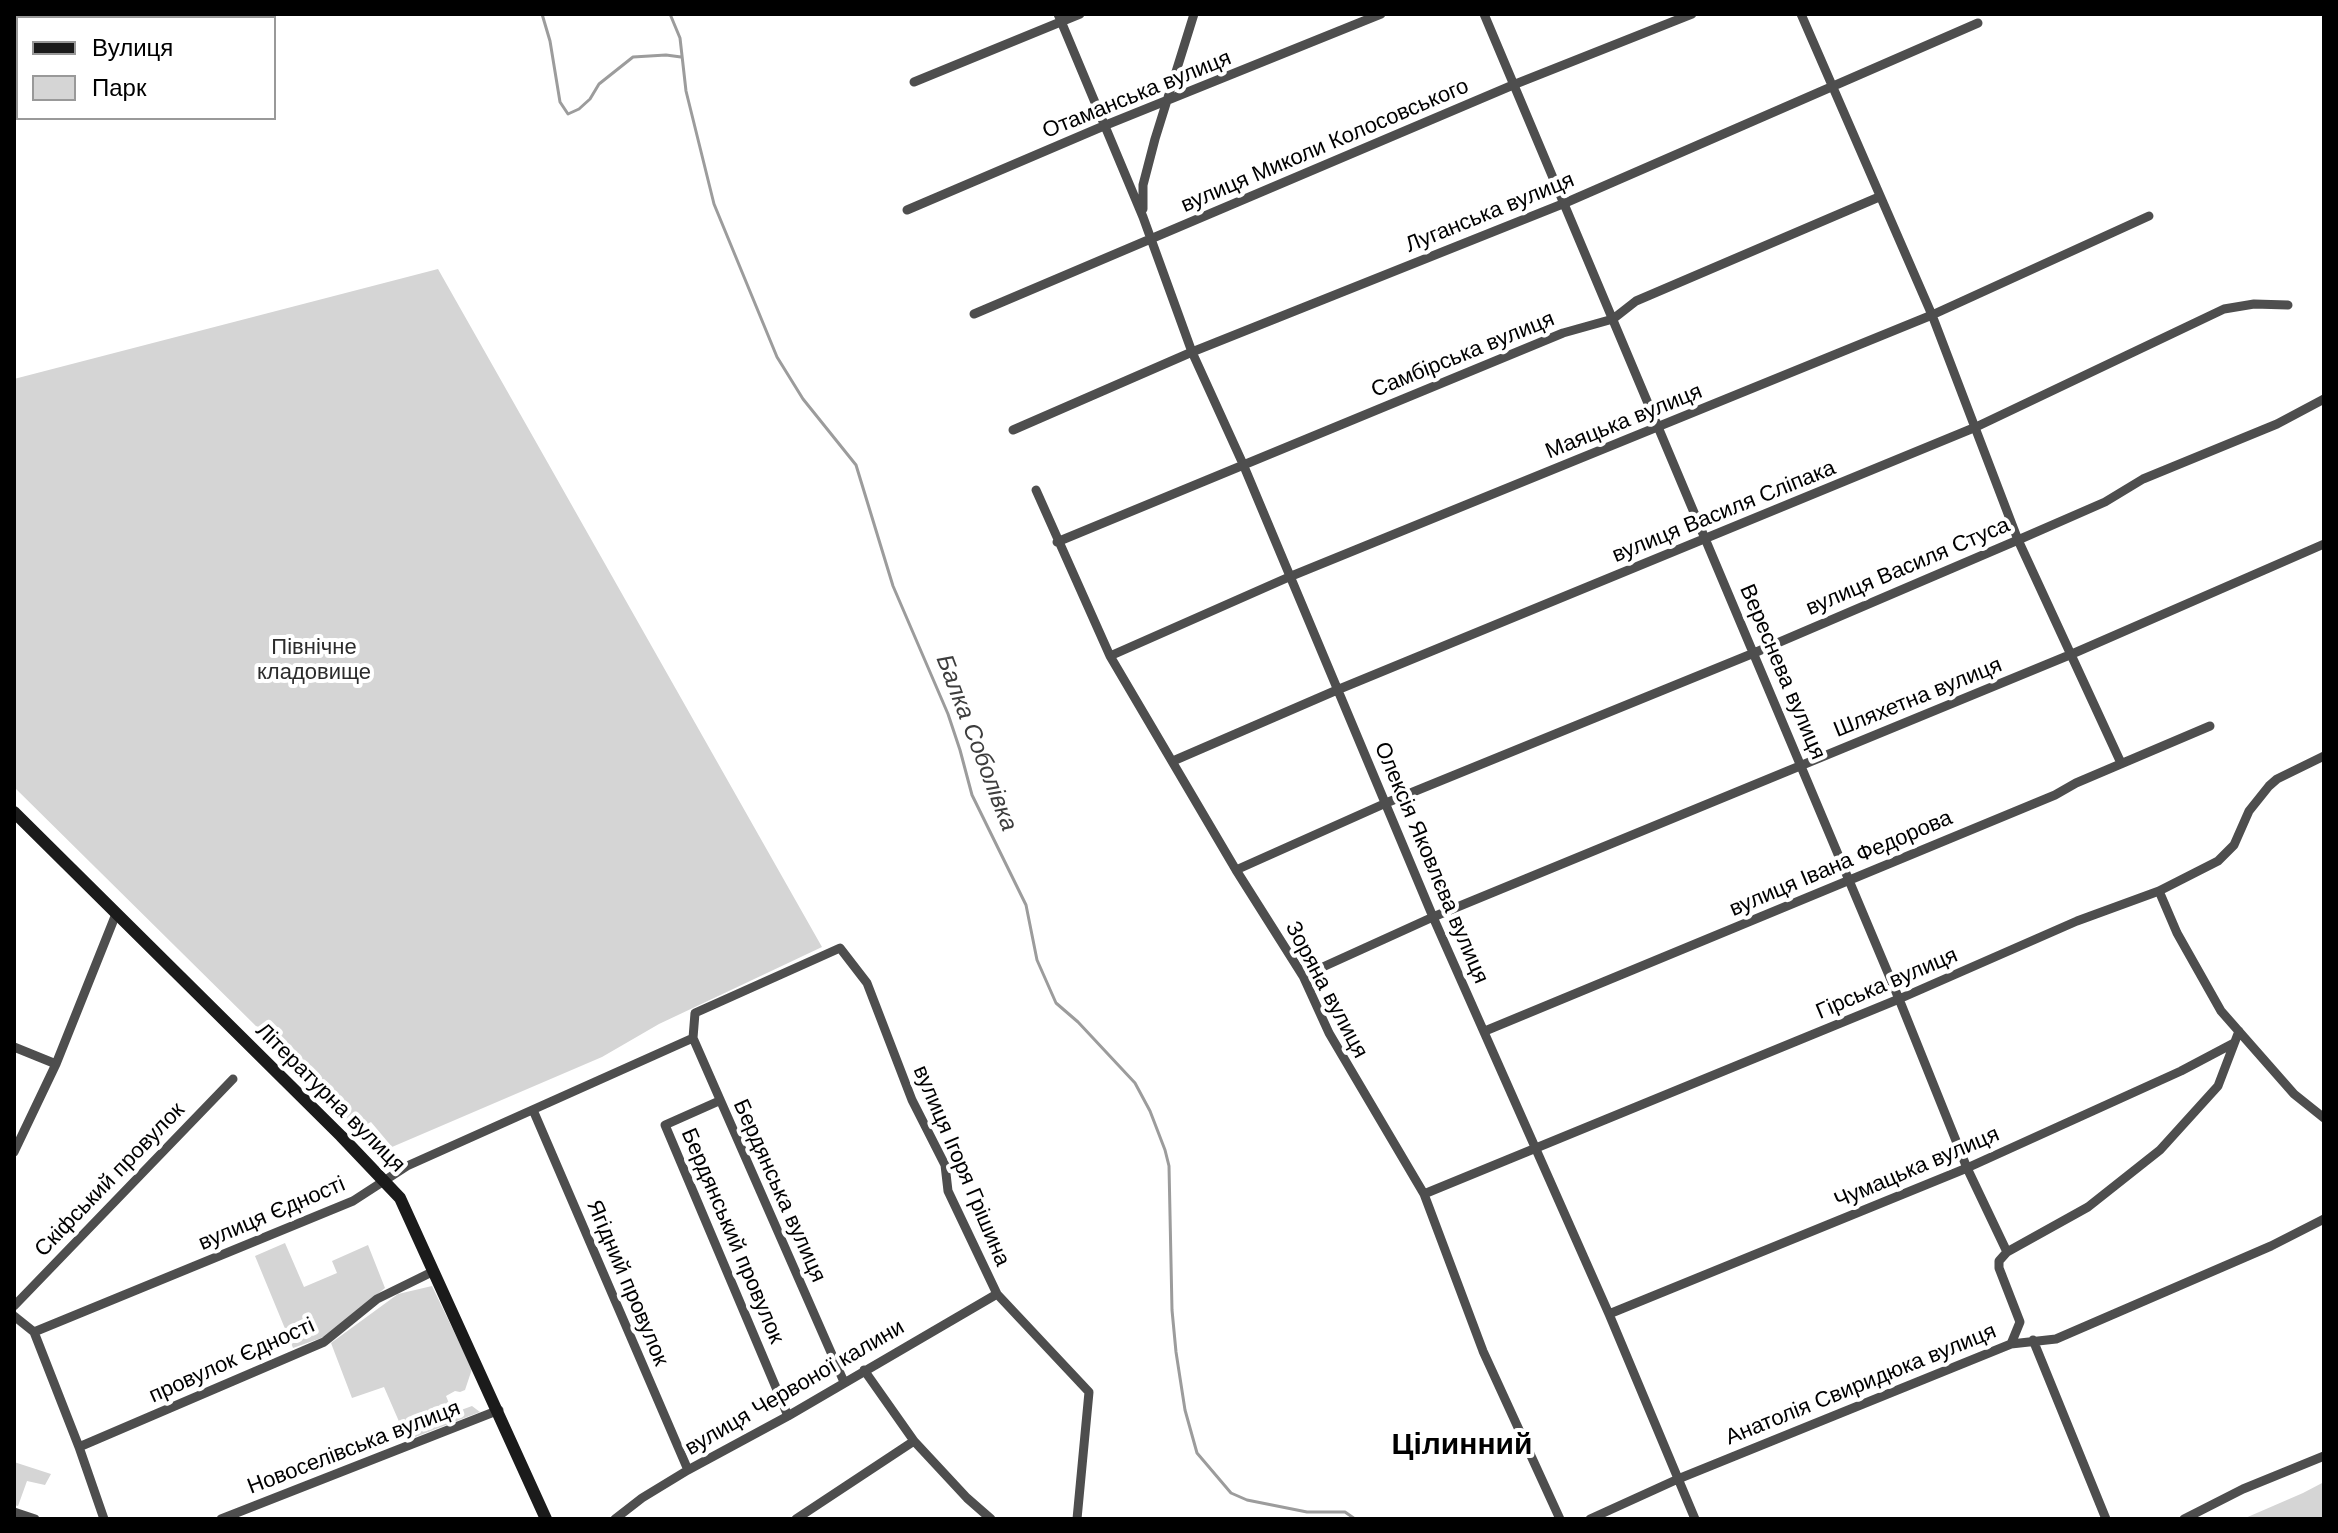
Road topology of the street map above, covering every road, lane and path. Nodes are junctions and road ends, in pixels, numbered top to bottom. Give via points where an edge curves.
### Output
1 (1080, 14) edge
2 (1194, 14) edge
3 (1381, 14) edge
4 (1484, 14) edge
5 (1692, 14) edge
6 (1801, 14) edge
7 (1059, 18) edge
8 (1978, 23) dead end
9 (914, 82) dead end
10 (1833, 84) junction
11 (1513, 85) junction
12 (1166, 103) junction
13 (1106, 125) junction
14 (1879, 197) junction
15 (1565, 203) junction
16 (907, 210) dead end
17 (2149, 216) dead end
18 (1143, 217) junction
19 (1152, 240) junction
20 (2288, 305) dead end
21 (974, 314) dead end
22 (1932, 315) junction
23 (1613, 319) junction
24 (1192, 352) junction
25 (2324, 399) edge
26 (1976, 427) junction
27 (1660, 428) junction
28 (1013, 430) dead end
29 (1243, 464) junction
30 (1036, 490) dead end
31 (1706, 539) junction
32 (2018, 540) junction
33 (1057, 542) junction
34 (2324, 544) edge
35 (1289, 577) junction
36 (1754, 653) junction
37 (2072, 654) junction
38 (1110, 656) junction
39 (1337, 690) junction
40 (2210, 726) dead end
41 (2323, 757) edge
42 (1173, 761) junction
43 (2121, 763) junction
44 (1801, 765) junction
45 (1386, 803) junction
46 (14, 812) edge
47 (1236, 870) junction
48 (1850, 881) junction
49 (2159, 891) junction
50 (116, 914) junction
51 (1433, 917) junction
52 (1303, 976) junction
53 (1899, 999) junction
54 (695, 1013) joint
55 (1485, 1031) junction
56 (2239, 1031) junction
57 (693, 1038) junction
58 (2234, 1043) junction
59 (14, 1047) edge
60 (56, 1064) junction
61 (233, 1079) dead end
62 (719, 1101) junction
63 (533, 1110) junction
64 (2324, 1118) edge
65 (1535, 1149) junction
66 (14, 1152) edge
67 (1967, 1168) junction
68 (386, 1181) junction
69 (1424, 1194) junction
70 (2324, 1219) edge
71 (2007, 1252) junction
72 (432, 1272) junction
73 (997, 1294) junction
74 (14, 1306) edge
75 (1609, 1314) junction
76 (14, 1316) edge
77 (34, 1332) junction
78 (2033, 1340) junction
79 (2011, 1344) junction
80 (864, 1370) junction
81 (844, 1382) junction
82 (499, 1410) junction
83 (788, 1416) junction
84 (914, 1441) junction
85 (79, 1447) junction
86 (2324, 1456) edge
87 (688, 1470) junction
88 (1678, 1479) junction
89 (14, 1512) edge
90 (35, 1519) edge
91 (104, 1519) edge
92 (221, 1519) edge
93 (546, 1519) edge
94 (615, 1519) edge
95 (796, 1519) edge
96 (991, 1519) edge
97 (1077, 1519) edge
98 (1560, 1519) edge
99 (1590, 1519) edge
100 (1695, 1519) edge
101 (2106, 1519) edge
102 (2184, 1519) edge

1 - 7 street
2 - 12 street
3 - 12 street, Отаманська вулиця
4 - 11 street, Вереснева вулиця
5 - 11 street, вулиця Миколи Колосовського
6 - 10 street
7 - 9 street
7 - 13 street, Олексія Яковлєва вулиця
8 - 10 street, Луганська вулиця
10 - 14 street
10 - 15 street, Луганська вулиця
11 - 15 street, Вереснева вулиця
11 - 19 street, вулиця Миколи Колосовського
12 - 13 street, Отаманська вулиця
12 - 18 street via 1143,185
13 - 16 street, Отаманська вулиця
13 - 18 street, Олексія Яковлєва вулиця
14 - 22 street
14 - 23 street, Самбірська вулиця via 1636,301
15 - 23 street, Вереснева вулиця
15 - 24 street, Луганська вулиця
17 - 22 street, Маяцька вулиця
18 - 19 street, Олексія Яковлєва вулиця
19 - 21 street, вулиця Миколи Колосовського
19 - 24 street, Олексія Яковлєва вулиця
20 - 26 street, вулиця Василя Сліпака via 2224,309
22 - 26 street
22 - 27 street, Маяцька вулиця
23 - 27 street, Вереснева вулиця
23 - 29 street, Самбірська вулиця via 1563,333
24 - 28 street, Луганська вулиця
24 - 29 street, Олексія Яковлєва вулиця
25 - 32 street, вулиця Василя Стуса
26 - 31 street, вулиця Василя Сліпака
26 - 32 street
27 - 31 street, Вереснева вулиця
27 - 35 street, Маяцька вулиця
29 - 33 street, Самбірська вулиця
29 - 35 street, Олексія Яковлєва вулиця
30 - 33 street, Зоряна вулиця
31 - 36 street, Вереснева вулиця
31 - 39 street, вулиця Василя Сліпака
32 - 36 street, вулиця Василя Стуса
32 - 37 street
33 - 38 street, Зоряна вулиця
34 - 37 street, Шляхетна вулиця
35 - 38 street, Маяцька вулиця
35 - 39 street, Олексія Яковлєва вулиця
36 - 44 street, Вереснева вулиця
36 - 45 street, вулиця Василя Стуса
37 - 43 street
37 - 44 street, Шляхетна вулиця
38 - 42 street, Зоряна вулиця
39 - 42 street, вулиця Василя Сліпака
39 - 45 street, Олексія Яковлєва вулиця
40 - 43 street, вулиця Івана Федорова
41 - 49 street, Гірська вулиця via 2269,786 2249,811 2234,845 2218,861
42 - 47 street, Зоряна вулиця
43 - 48 street, вулиця Івана Федорова
44 - 48 street, Вереснева вулиця
44 - 51 street, Шляхетна вулиця
45 - 47 street, вулиця Василя Стуса
45 - 51 street, Олексія Яковлєва вулиця
46 - 50 street, Літературна вулиця
47 - 52 street, Зоряна вулиця
48 - 53 street, Вереснева вулиця
48 - 55 street, вулиця Івана Федорова
49 - 53 street, Гірська вулиця
49 - 56 street via 2221,1011
50 - 60 street
50 - 68 street, Літературна вулиця
51 - 52 street, Шляхетна вулиця
51 - 55 street, Олексія Яковлєва вулиця
52 - 69 street, Зоряна вулиця via 1341,1055
53 - 65 street, Гірська вулиця
53 - 67 street, Вереснева вулиця
54 - 57 street, Бердянська вулиця
54 - 73 street, вулиця Ігоря Грішина via 840,948 867,983 912,1100 945,1165 948,1191
55 - 65 street, Олексія Яковлєва вулиця
56 - 58 street
56 - 64 street via 2294,1094
57 - 62 street, Бердянська вулиця
57 - 63 street, вулиця Єдності
58 - 67 street, Чумацька вулиця
58 - 71 street via 2218,1086 2160,1150 2088,1207
59 - 60 street
60 - 66 street
61 - 74 street, Скіфський провулок
62 - 81 street, Бердянська вулиця
62 - 83 street, Бердянський провулок via 665,1125
63 - 68 street, вулиця Єдності via 407,1166
63 - 87 street, Ягідний провулок
65 - 69 street, Гірська вулиця
65 - 75 street, Олексія Яковлєва вулиця
67 - 71 street, Вереснева вулиця
67 - 75 street, Чумацька вулиця
68 - 72 street, Літературна вулиця via 413,1222
68 - 77 street, вулиця Єдності via 353,1201
69 - 98 street, Зоряна вулиця via 1460,1295
70 - 78 street, Анатолія Свиридюка вулиця via 2056,1339
71 - 79 street, Вереснева вулиця via 1999,1268 2020,1322
72 - 82 street, Літературна вулиця
72 - 85 street, провулок Єдності via 377,1299 324,1342
73 - 80 street, вулиця Червоної калини
73 - 97 street, вулиця Ігоря Грішина via 1089,1392
75 - 88 street, Олексія Яковлєва вулиця
76 - 77 street
77 - 85 street
78 - 79 street, Анатолія Свиридюка вулиця
78 - 101 street
79 - 88 street, Анатолія Свиридюка вулиця
80 - 81 street, вулиця Червоної калини
80 - 84 street
81 - 83 street, вулиця Червоної калини
82 - 92 street, Новоселівська вулиця
82 - 93 street, Літературна вулиця
83 - 87 street, вулиця Червоної калини
84 - 95 street
84 - 96 street
85 - 91 street
86 - 102 street
87 - 94 street, вулиця Червоної калини
88 - 99 street, Анатолія Свиридюка вулиця
88 - 100 street, Олексія Яковлєва вулиця
89 - 90 street

